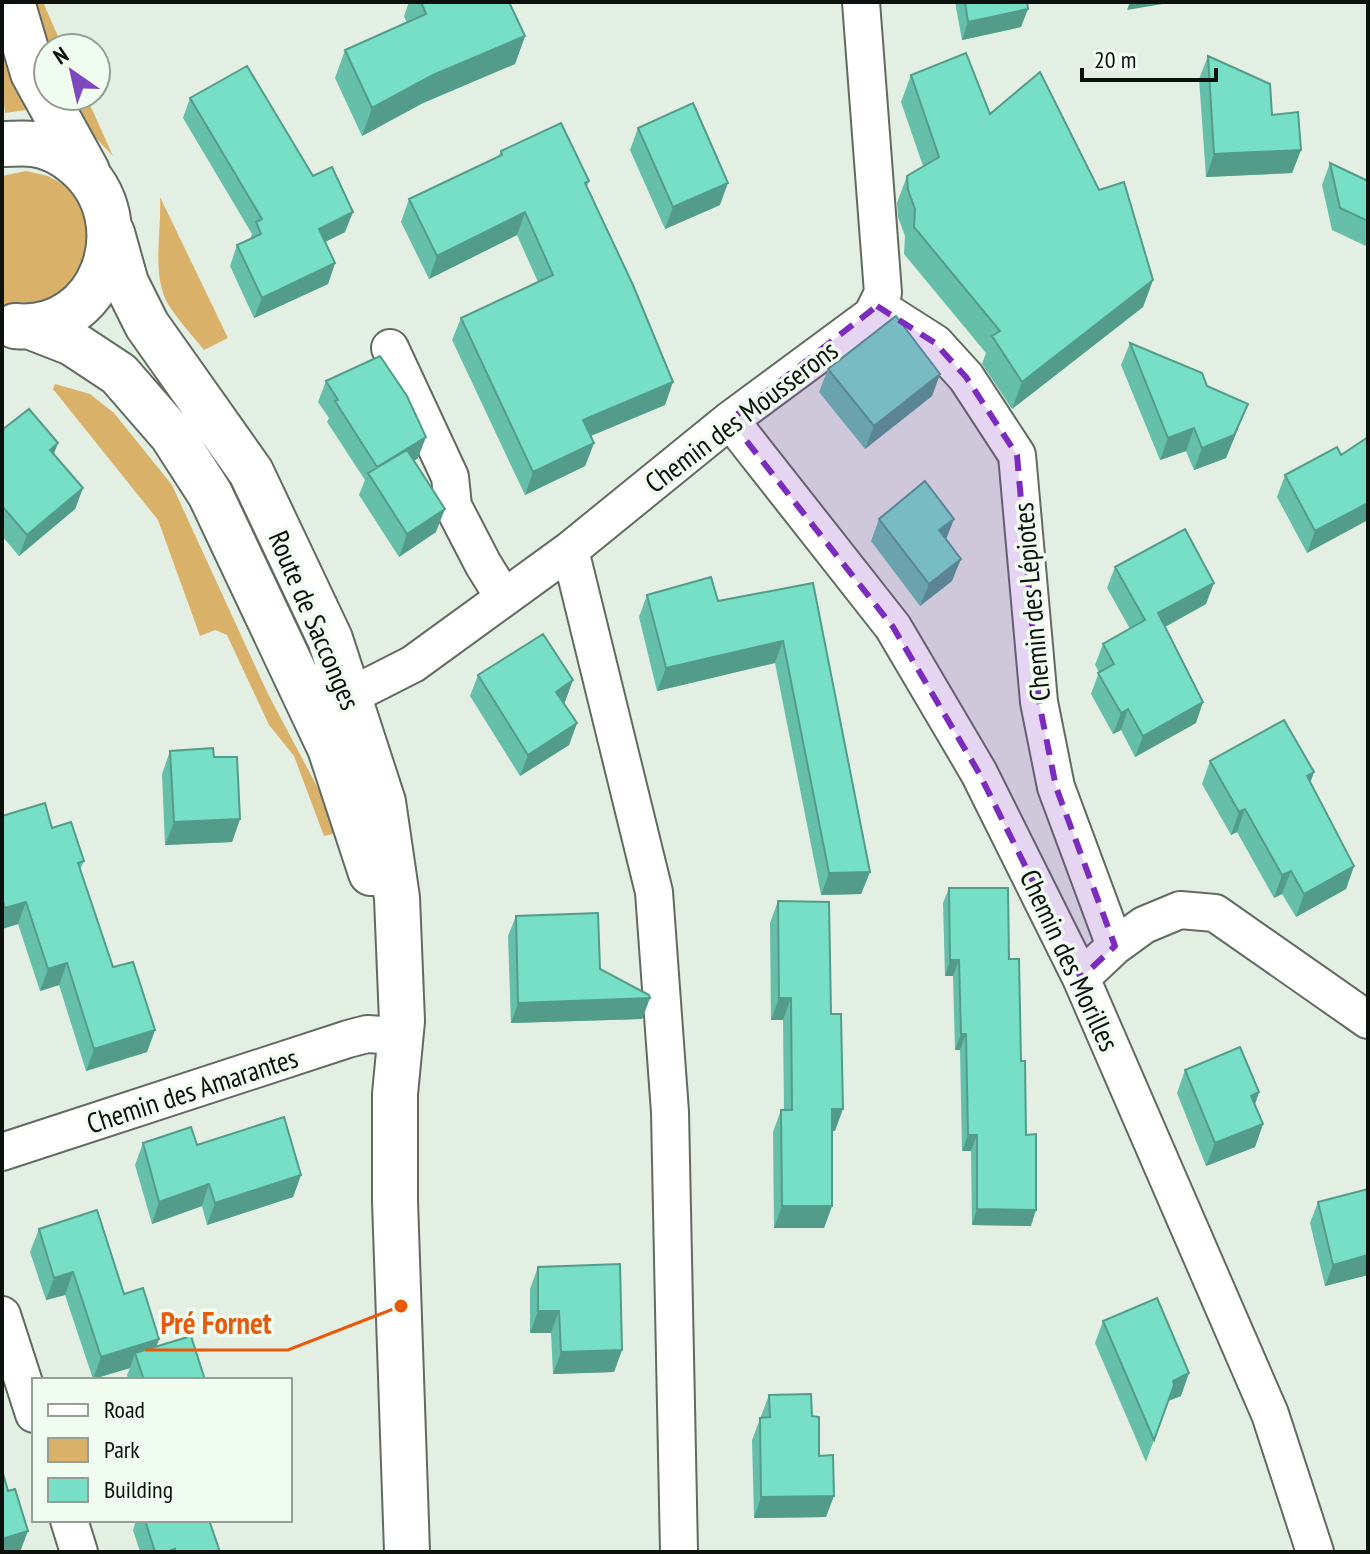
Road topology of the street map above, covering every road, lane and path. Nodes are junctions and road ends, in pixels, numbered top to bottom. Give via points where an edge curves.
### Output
1 (12, 2) edge
2 (861, 2) edge
3 (2, 144) edge
4 (90, 176) junction
5 (112, 233) junction
6 (877, 306) junction
7 (16, 326) edge
8 (390, 348) dead end
9 (730, 420) junction
10 (570, 550) junction
11 (504, 598) junction
12 (289, 659) junction
13 (350, 696) junction
14 (330, 748) junction
15 (1115, 946) junction
16 (1081, 978) junction
17 (1368, 1020) edge
18 (383, 1035) junction
19 (395, 1094) junction
20 (2, 1152) edge
21 (2, 1315) edge
22 (32, 1408) edge
23 (70, 1522) edge
24 (79, 1552) edge
25 (407, 1552) edge
26 (679, 1552) edge
27 (1315, 1552) edge

1 - 4 street via 33,73
2 - 6 street via 883,293
3 - 4 street via 34,144 55,151
4 - 5 street, Route de Sacconges via 106,203
5 - 7 street via 106,266 89,296 63,317
5 - 13 street, Route de Sacconges via 126,283 147,325 251,472 330,639
6 - 9 street, Chemin des Mousserons via 838,342
6 - 15 street, Chemin des Lépiotes via 935,343 966,377 1017,455 1042,716 1056,787
7 - 12 street, Route de Sacconges via 72,343 119,374 172,435 210,494
8 - 11 street via 450,477 453,506
9 - 10 street, Chemin des Mousserons
9 - 16 street, Chemin des Morilles via 893,627 979,773
10 - 11 street, Chemin des Mousserons
10 - 26 street via 654,892 670,1112
11 - 13 street, Chemin des Mousserons via 413,664
12 - 13 street
12 - 14 street, Route de Sacconges
13 - 14 street
13 - 19 street, Route de Sacconges via 383,802 397,898 402,1021
14 - 18 street, Route de Sacconges via 372,875
15 - 16 street
15 - 17 street via 1144,925 1180,910 1215,913
16 - 27 street, Chemin des Morilles via 1270,1414
18 - 19 street, Route de Sacconges
18 - 20 street, Chemin des Amarantes via 348,1039
19 - 25 street, Route de Sacconges
21 - 22 street
23 - 24 street

